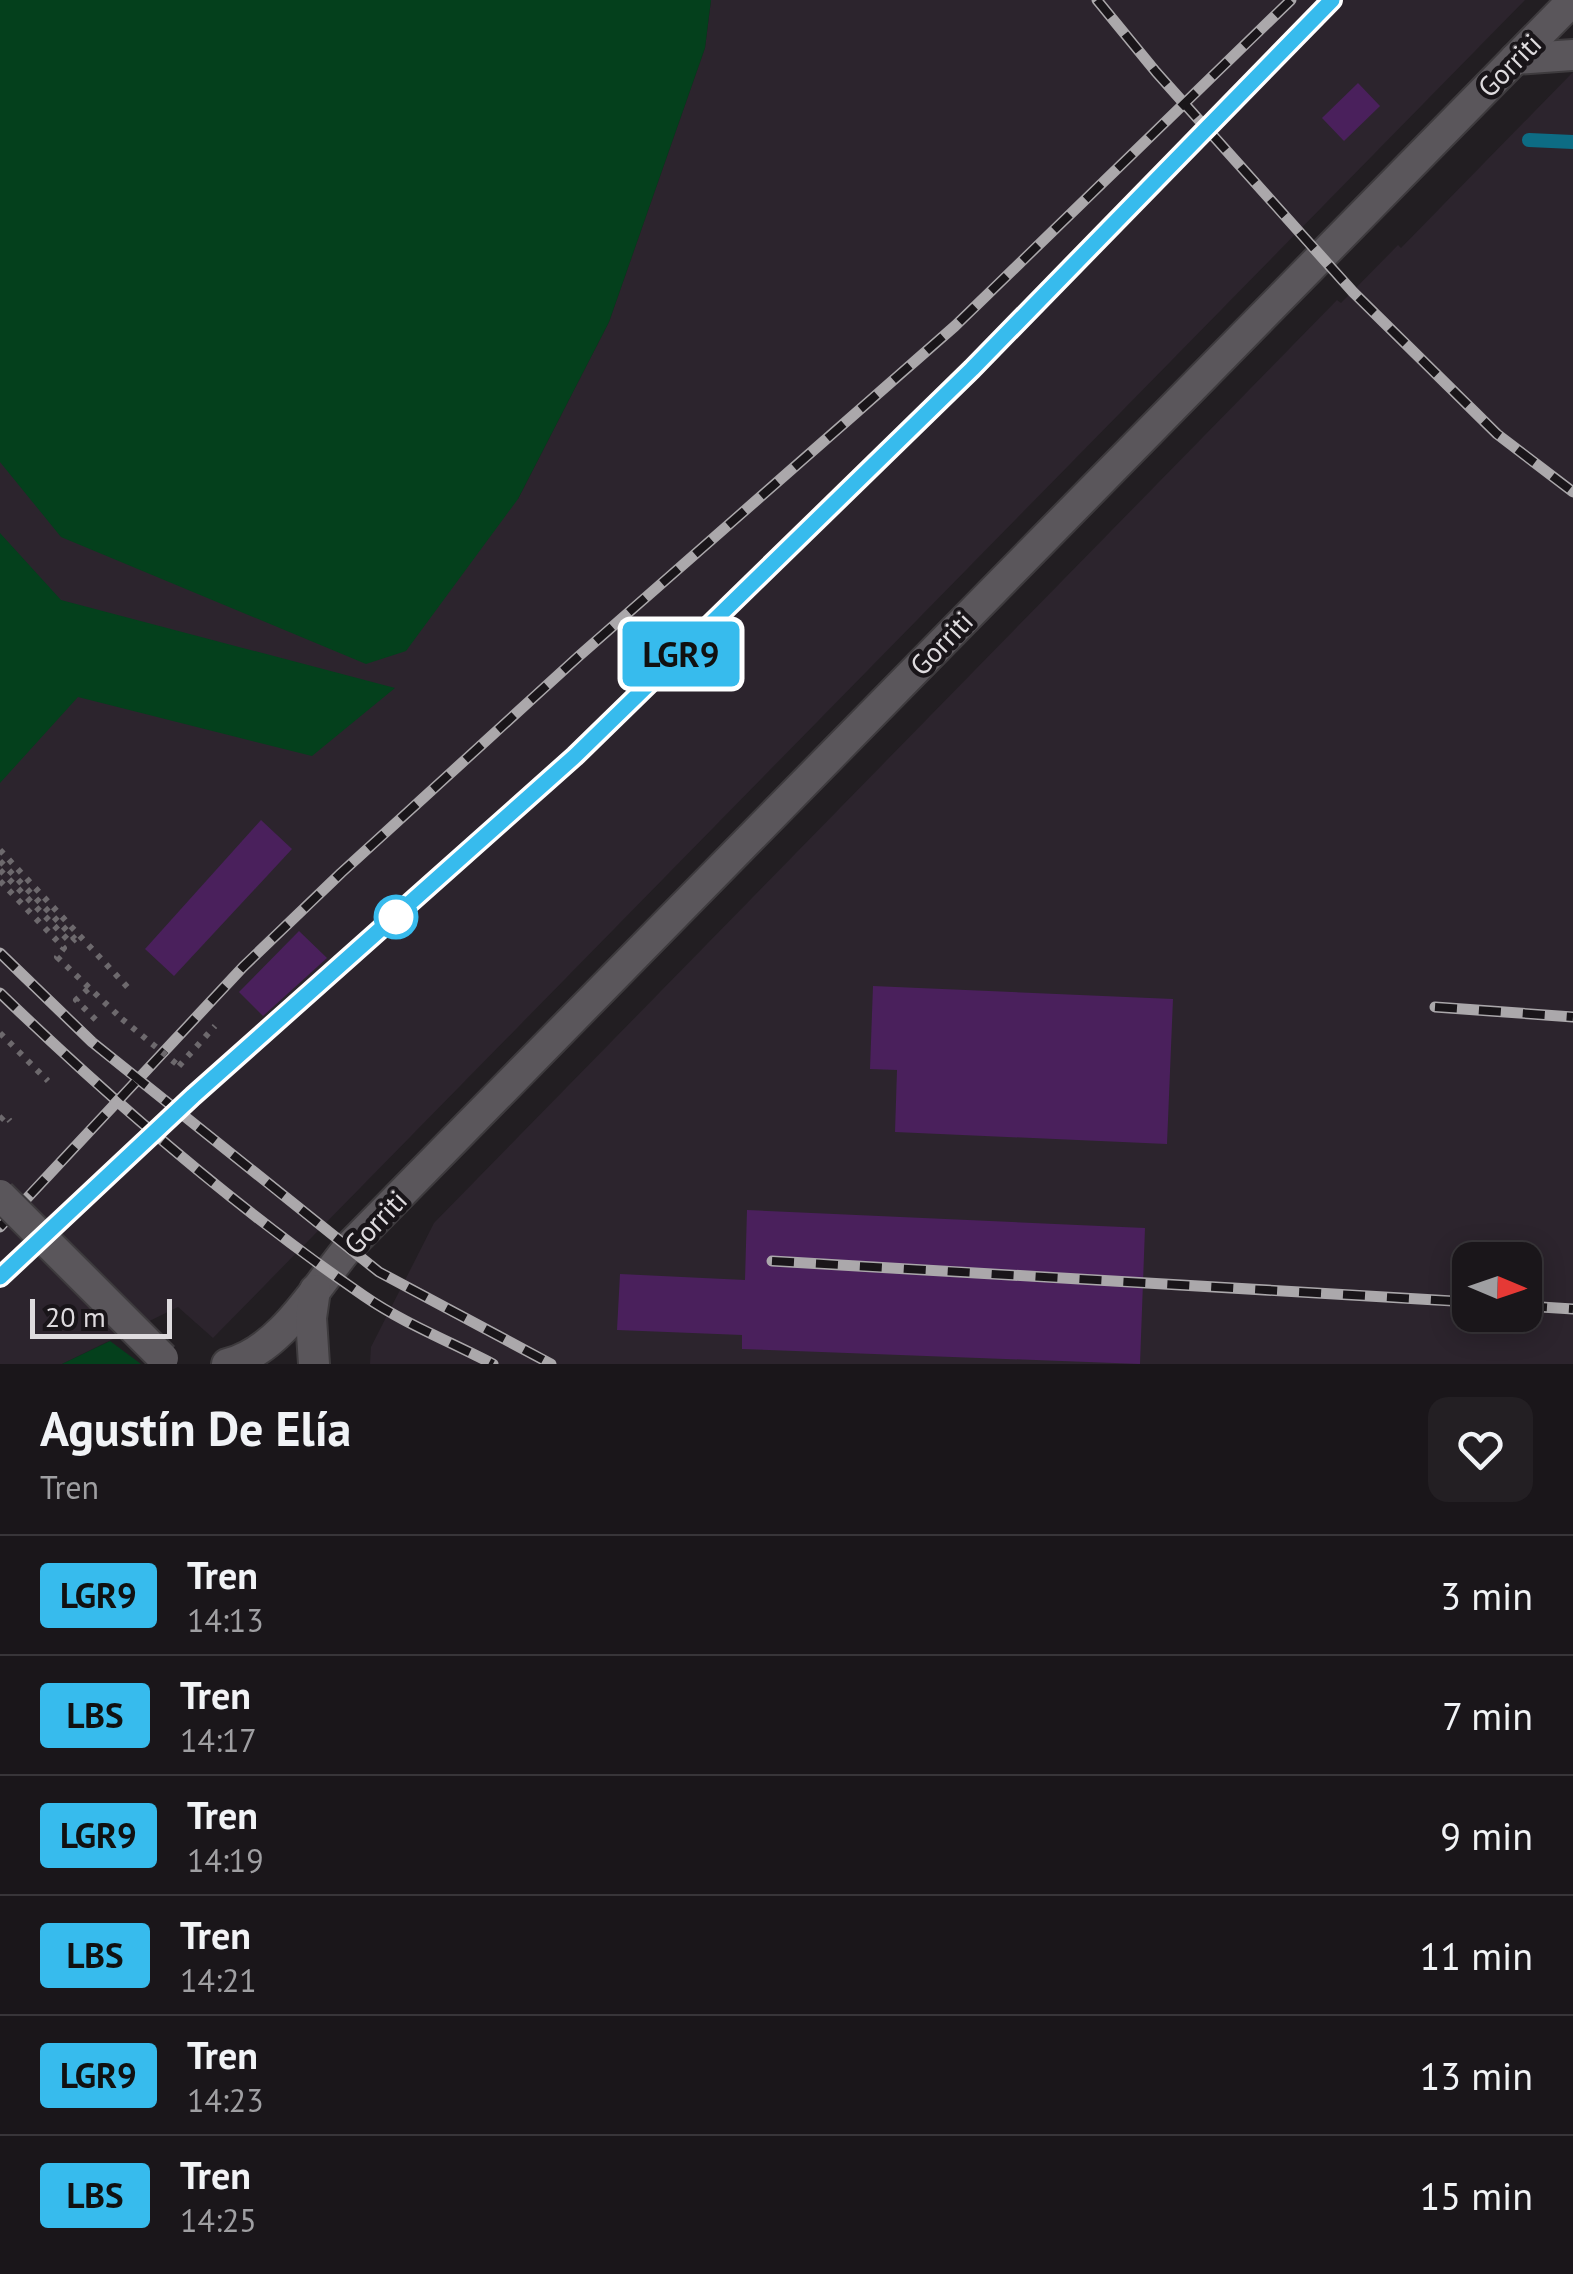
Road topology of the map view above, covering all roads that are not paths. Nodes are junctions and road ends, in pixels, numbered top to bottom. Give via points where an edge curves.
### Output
1 (1573, 0) edge
2 (1573, 54) edge
3 (1515, 59) junction
4 (0, 1195) edge
5 (315, 1290) junction
6 (166, 1361) edge
7 (227, 1364) edge
8 (314, 1364) edge

1 - 3 street, Gorriti
2 - 3 street
3 - 5 street, Gorriti via 348,1248
4 - 6 street, bridge
5 - 7 street, Gorriti via 258,1350
5 - 8 street

